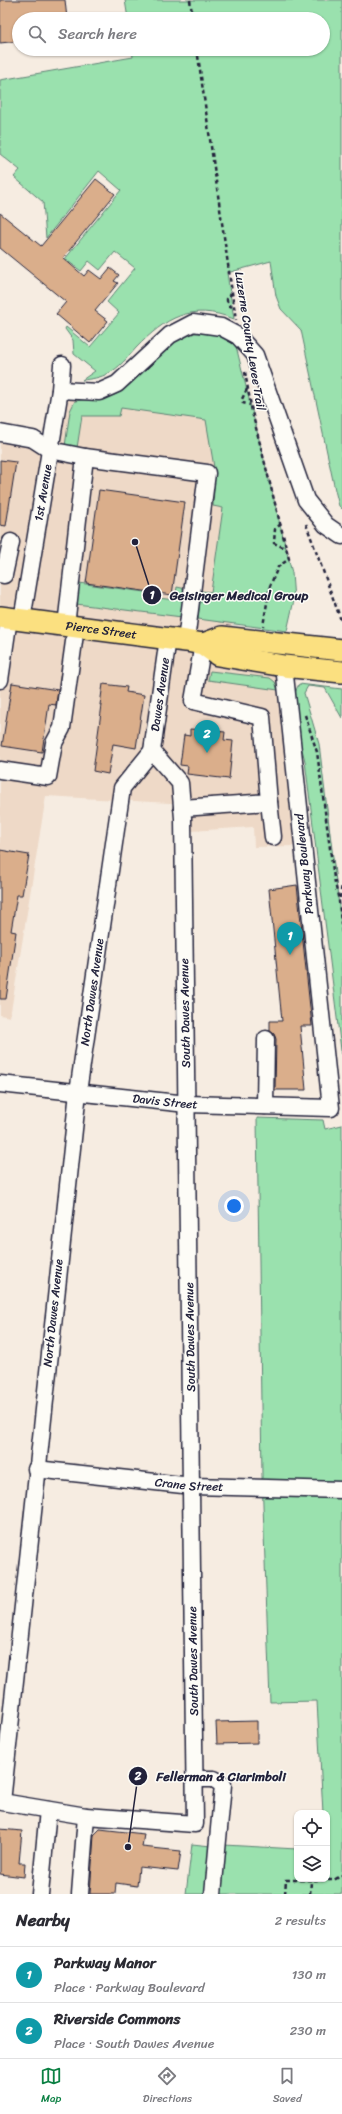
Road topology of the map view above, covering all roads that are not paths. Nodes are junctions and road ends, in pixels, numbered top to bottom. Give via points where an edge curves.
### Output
1 (62, 365) dead end
2 (60, 390) junction
3 (0, 433) edge
4 (50, 450) junction
5 (85, 457) junction
6 (342, 536) edge
7 (5, 541) edge
8 (34, 545) junction
9 (0, 574) edge
10 (10, 618) edge
11 (71, 627) junction
12 (186, 641) junction
13 (342, 650) edge
14 (284, 666) junction
15 (342, 672) edge
16 (0, 680) edge
17 (152, 751) junction
18 (0, 770) edge
19 (269, 802) junction
20 (182, 808) junction
21 (273, 837) dead end
22 (266, 1039) dead end
23 (0, 1084) edge
24 (78, 1092) junction
25 (186, 1104) junction
26 (265, 1106) junction
27 (331, 1108) joint
28 (36, 1469) junction
29 (192, 1486) junction
30 (342, 1490) edge
31 (195, 1779) junction
32 (48, 1810) junction
33 (86, 1816) junction
34 (195, 1816) junction
35 (221, 1816) junction
36 (40, 1894) edge
37 (80, 1894) edge
38 (213, 1894) edge

1 - 2 street, 1st Avenue
2 - 4 street, 1st Avenue
2 - 6 street via 99,392 117,384 170,335 193,323 222,327 238,336 255,355 306,500 326,525
3 - 4 street via 33,439
4 - 5 street
4 - 8 street, 1st Avenue
5 - 11 street
5 - 12 street via 207,473
7 - 8 street
7 - 9 street via 4,575
8 - 10 street, 1st Avenue
10 - 11 main road, Pierce Street
10 - 16 street, 1st Avenue
11 - 12 main road, Pierce Street
11 - 18 street via 62,728 54,743 48,777
12 - 13 main road, Pierce Street via 222,637
12 - 14 main road, Pierce Street via 218,655
12 - 17 street, Dawes Avenue
12 - 19 street via 193,702 262,717
14 - 15 main road, Pierce Street
14 - 27 street, Parkway Boulevard
17 - 20 street, South Dawes Avenue via 180,783
17 - 24 street, North Dawes Avenue via 122,788
19 - 20 street
19 - 21 street
20 - 25 street, South Dawes Avenue
22 - 26 street
23 - 24 street, Davis Street
24 - 25 street, Davis Street
24 - 28 street, North Dawes Avenue
25 - 26 street, Davis Street
25 - 29 street, South Dawes Avenue
26 - 27 street, Davis Street
28 - 29 street, Crane Street
28 - 32 street, North Dawes Avenue via 2,1802
29 - 30 street, Crane Street
29 - 31 street, South Dawes Avenue
31 - 34 street, South Dawes Avenue
31 - 35 street via 214,1779 223,1785
32 - 33 street, North Dawes Avenue
32 - 36 street
33 - 34 street via 195,1824
33 - 37 street
34 - 35 street
35 - 38 street

